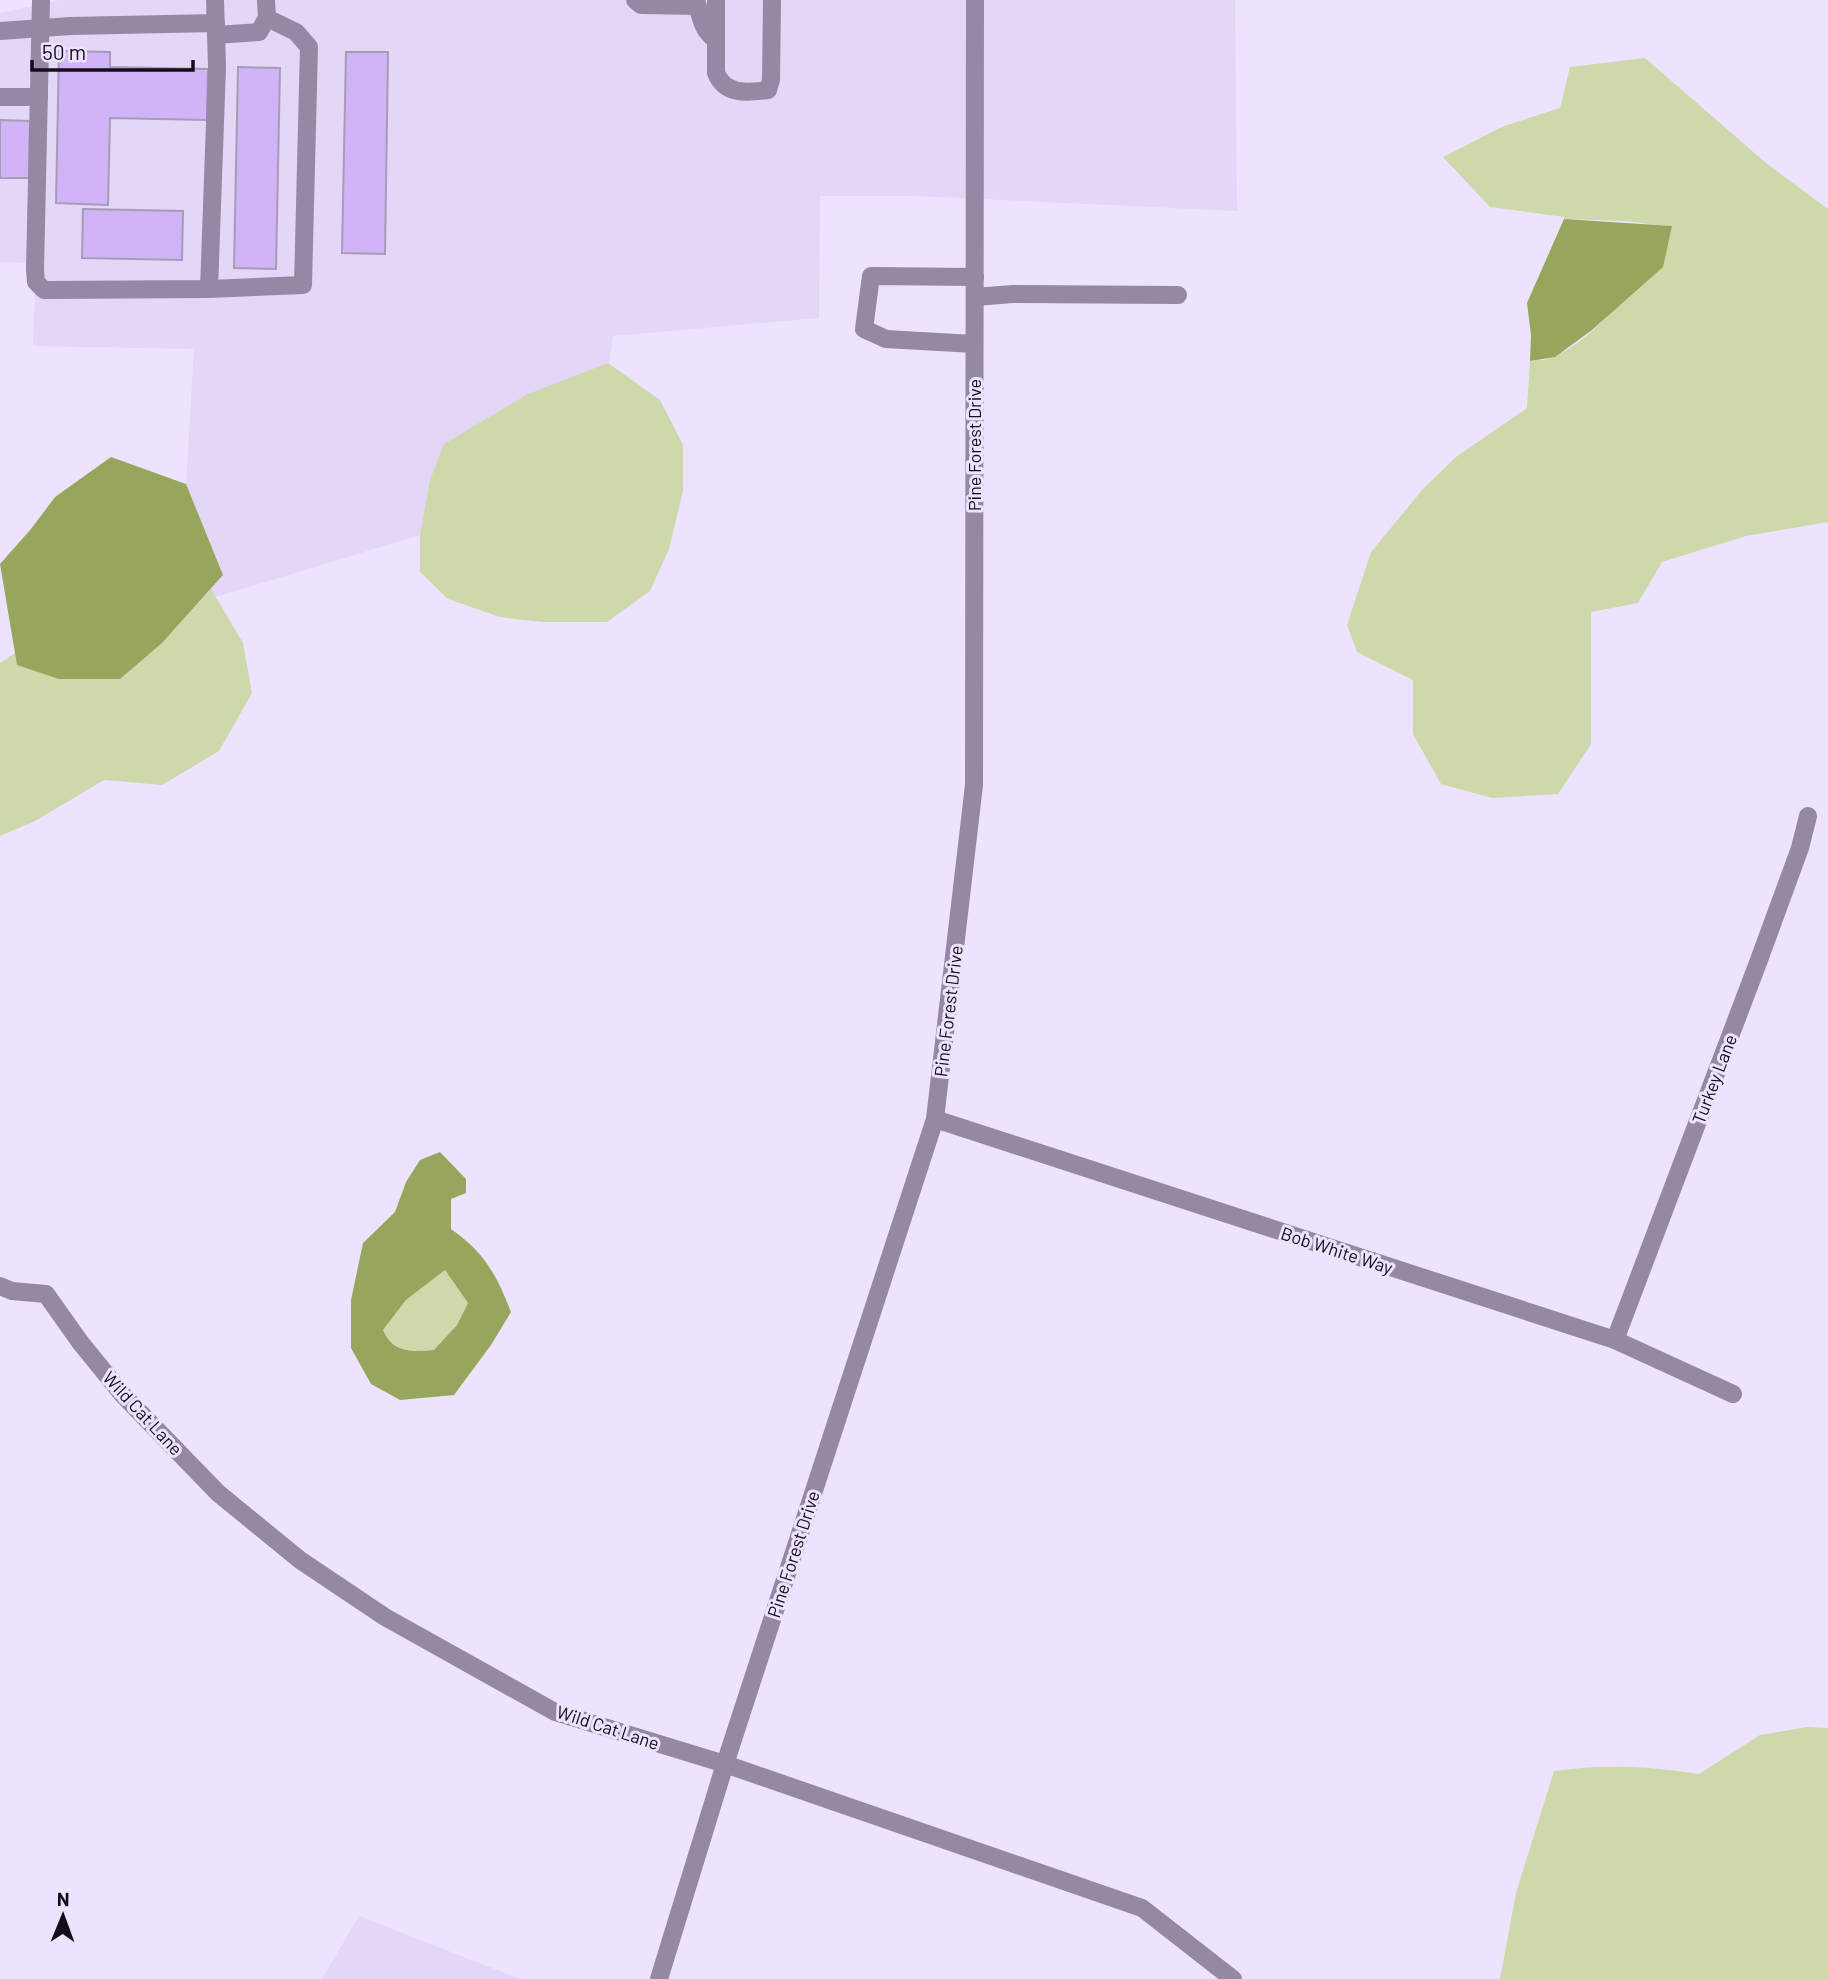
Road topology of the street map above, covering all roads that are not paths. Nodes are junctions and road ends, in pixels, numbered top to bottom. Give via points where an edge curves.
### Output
1 (41, 0) edge
2 (215, 0) edge
3 (266, 0) edge
4 (635, 0) edge
5 (716, 0) edge
6 (772, 0) edge
7 (975, 0) edge
8 (696, 3) edge
9 (267, 18) junction
10 (41, 28) junction
11 (216, 29) junction
12 (0, 31) edge
13 (716, 40) junction
14 (0, 97) edge
15 (39, 97) junction
16 (975, 277) junction
17 (209, 289) junction
18 (1178, 295) dead end
19 (975, 298) junction
20 (974, 344) junction
21 (1808, 816) dead end
22 (935, 1119) junction
23 (0, 1286) edge
24 (1615, 1340) junction
25 (1733, 1394) dead end
26 (725, 1764) junction
27 (659, 1979) edge
28 (1233, 1979) edge

1 - 10 street
2 - 11 street
3 - 9 street
4 - 8 street via 641,5
5 - 13 street
6 - 13 street via 768,90 738,91 720,82
7 - 16 street, Pine Forest Drive
8 - 13 street via 700,21
9 - 11 street via 259,32
9 - 17 street via 296,32 309,47 303,285
10 - 11 street
10 - 12 street
10 - 15 street
11 - 17 street
14 - 15 street
15 - 17 street via 36,282 44,290
16 - 19 street, Pine Forest Drive
16 - 20 street via 871,276 864,329 886,339
18 - 19 street
19 - 20 street, Pine Forest Drive
20 - 22 street, Pine Forest Drive via 974,785
21 - 24 street, Turkey Lane via 1759,960
22 - 24 street, Bob White Way
22 - 26 street, Pine Forest Drive
23 - 26 street, Wild Cat Lane via 46,1294 129,1401 218,1493 300,1560 385,1617 555,1712
24 - 25 street, Bob White Way
26 - 27 street, Pine Forest Drive
26 - 28 street, Wild Cat Lane via 1142,1908

